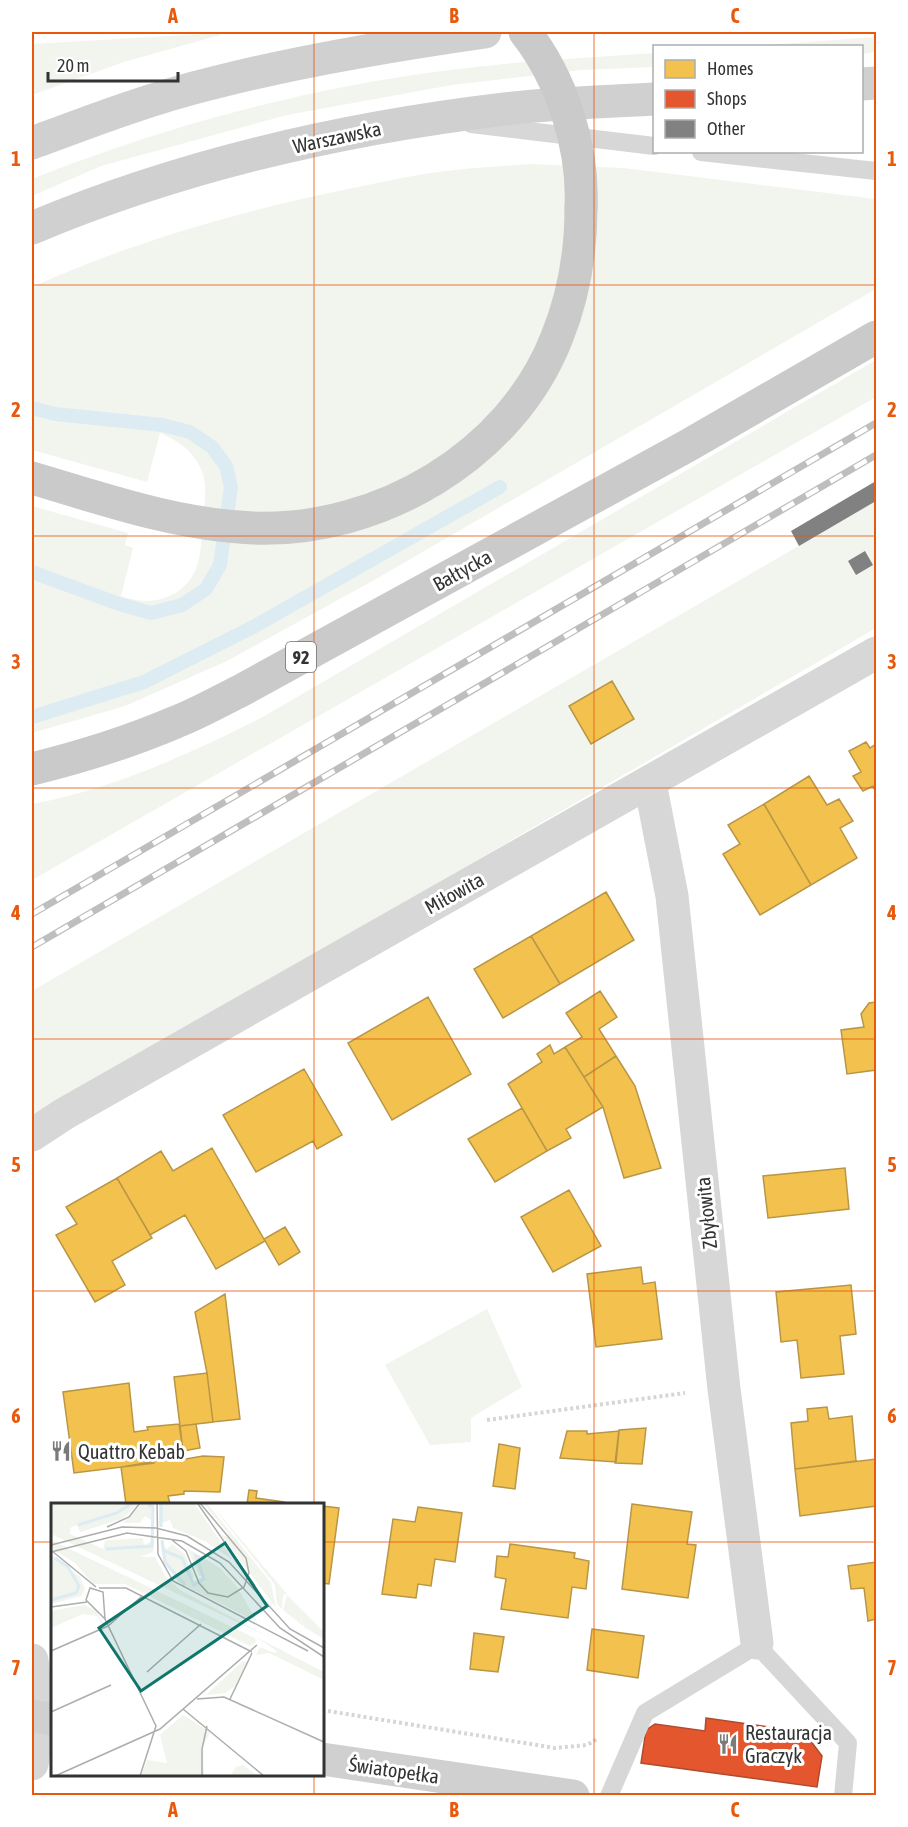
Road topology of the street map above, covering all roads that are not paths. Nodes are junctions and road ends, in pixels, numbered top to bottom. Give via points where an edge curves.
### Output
1 (485, 32) edge
2 (525, 32) edge
3 (653, 99) edge
4 (379, 128) junction
5 (32, 143) edge
6 (653, 146) edge
7 (710, 153) edge
8 (876, 171) edge
9 (32, 228) edge
10 (876, 337) edge
11 (32, 478) edge
12 (876, 653) edge
13 (32, 769) edge
14 (650, 783) junction
15 (32, 1135) edge
16 (757, 1644) junction
17 (32, 1660) edge
18 (41, 1718) edge
19 (324, 1759) edge
20 (32, 1764) edge
21 (573, 1796) edge
22 (609, 1796) edge
23 (843, 1796) edge

1 - 5 main road via 364,50 210,83
2 - 11 main road, bridge via 549,68 576,152 582,188 581,237 574,282 557,338 532,383 494,432 436,478 383,505 330,521 279,528 227,526 144,510
3 - 4 main road, Warszawska via 508,109
4 - 6 lane via 468,124
4 - 9 main road, Warszawska via 242,157 102,200
7 - 8 lane
10 - 13 main road, Bałtycka / 92 via 687,446 242,690 178,722 93,753
12 - 14 street, Miłowita
14 - 15 street, Miłowita
14 - 16 street, Zbyłowita via 672,896 724,1389
16 - 22 lane via 645,1713
16 - 23 lane via 848,1743
17 - 18 street
18 - 20 street
19 - 21 main road, Światopełka

